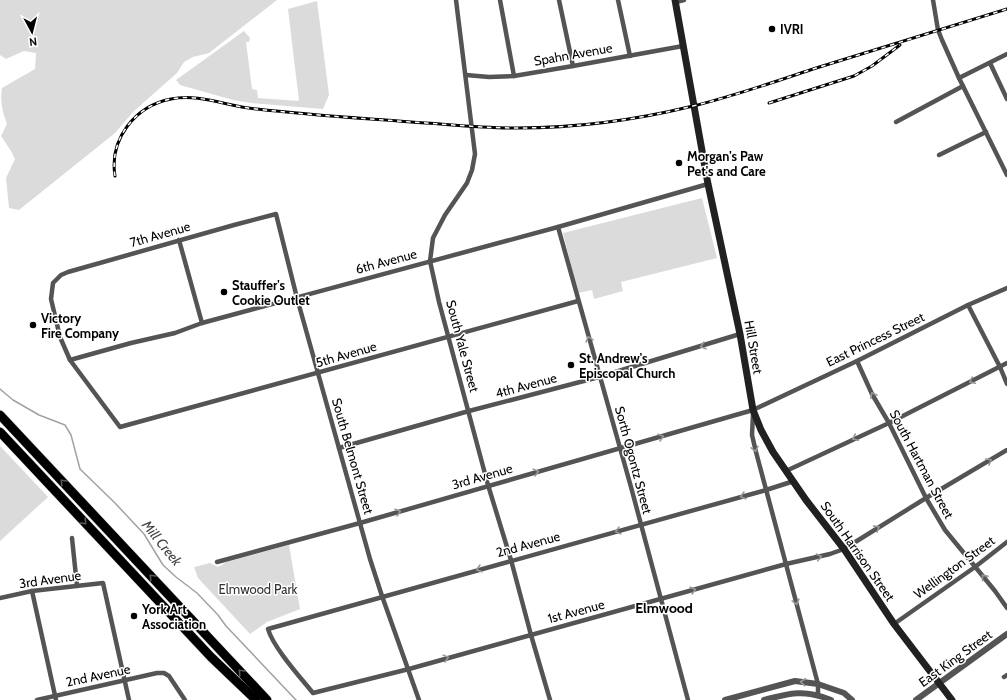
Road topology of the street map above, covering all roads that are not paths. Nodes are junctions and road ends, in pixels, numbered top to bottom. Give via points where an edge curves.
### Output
1 (456, 0) edge
2 (500, 0) edge
3 (559, 0) edge
4 (618, 0) edge
5 (684, 0) edge
6 (932, 0) edge
7 (675, 1) edge
8 (683, 46) junction
9 (1007, 54) edge
10 (630, 56) junction
11 (990, 63) junction
12 (573, 66) junction
13 (466, 74) junction
14 (514, 76) junction
15 (959, 78) junction
16 (962, 86) junction
17 (1007, 98) edge
18 (896, 122) dead end
19 (986, 132) junction
20 (939, 156) dead end
21 (1007, 175) edge
22 (708, 184) junction
23 (276, 214) joint
24 (558, 227) junction
25 (179, 240) junction
26 (430, 261) junction
27 (1007, 288) edge
28 (296, 298) junction
29 (578, 301) junction
30 (968, 306) junction
31 (202, 323) junction
32 (740, 334) junction
33 (448, 336) junction
34 (70, 360) junction
35 (857, 361) junction
36 (1007, 364) edge
37 (1000, 367) junction
38 (318, 373) junction
39 (600, 377) junction
40 (1007, 384) edge
41 (753, 410) junction
42 (469, 411) junction
43 (0, 415) edge
44 (889, 422) junction
45 (0, 432) edge
46 (339, 448) junction
47 (620, 449) junction
48 (1007, 450) edge
49 (786, 470) junction
50 (794, 481) junction
51 (488, 485) junction
52 (766, 490) junction
53 (926, 498) junction
54 (360, 523) junction
55 (641, 525) junction
56 (72, 538) dead end
57 (1007, 542) edge
58 (844, 549) junction
59 (511, 560) junction
60 (217, 562) dead end
61 (786, 564) junction
62 (975, 567) junction
63 (77, 586) junction
64 (32, 591) junction
65 (382, 596) junction
66 (0, 598) edge
67 (662, 599) junction
68 (1007, 608) edge
69 (894, 624) junction
70 (1007, 634) edge
71 (531, 635) junction
72 (211, 657) junction
73 (409, 669) junction
74 (125, 681) junction
75 (818, 684) junction
76 (939, 684) junction
77 (312, 693) joint
78 (818, 694) junction
79 (55, 698) edge
80 (37, 700) edge
81 (129, 700) edge
82 (186, 700) edge
83 (246, 700) edge
84 (256, 700) edge
85 (268, 700) edge
86 (420, 700) edge
87 (550, 700) edge
88 (688, 700) edge
89 (725, 700) edge
90 (764, 700) edge
91 (831, 700) edge
92 (852, 700) edge
93 (916, 700) edge
94 (952, 700) edge

1 - 13 street, South Yale Street
2 - 14 street
3 - 12 street
4 - 10 street
5 - 7 street
6 - 15 street via 938,30
7 - 8 main road, Hill Street
8 - 10 street, Spahn Avenue
8 - 22 main road, Hill Street
9 - 11 street
10 - 12 street, Spahn Avenue
11 - 15 street
11 - 17 street
12 - 14 street, Spahn Avenue
13 - 14 street, Spahn Avenue via 489,77
13 - 26 street, South Yale Street via 475,154 472,170 467,184 438,227 433,238
15 - 16 street
16 - 18 street
16 - 19 street
19 - 20 street
19 - 21 street
22 - 24 street, 6th Avenue
22 - 32 main road, Hill Street
23 - 25 street, 7th Avenue
23 - 28 street, South Belmont Street
24 - 26 street, 6th Avenue
24 - 29 street, Sorth Ogontz Street
25 - 31 street
25 - 34 street, 7th Avenue via 68,272 53,283 51,299 60,337
26 - 28 street, 6th Avenue
26 - 33 street, South Yale Street
27 - 30 street, East Princess Street
28 - 31 street, 6th Avenue
28 - 38 street, South Belmont Street
29 - 33 street, 5th Avenue
39 -> 29 street, Sorth Ogontz Street
30 - 35 street, East Princess Street
30 - 37 street
31 - 34 street, 6th Avenue via 175,333
32 -> 39 street, 4th Avenue
32 - 41 main road, Hill Street
33 - 38 street, 5th Avenue
33 - 42 street, South Yale Street
34 - 38 street, 5th Avenue via 120,427
35 - 41 street, East Princess Street
44 -> 35 street, South Hartman Street via 872,394
36 - 37 street
37 - 40 street
37 -> 44 street
38 - 46 street, South Belmont Street
39 - 42 street, 4th Avenue
39 - 47 street, Sorth Ogontz Street
47 -> 41 street, 3rd Avenue
41 - 49 main road, South Harrison Street via 769,445
41 -> 52 street, Hill Street via 752,435
42 - 46 street, 4th Avenue
42 - 51 street, South Yale Street
85 -> 43 highway
44 -> 49 street
44 - 53 street, South Hartman Street
45 -> 72 highway
46 - 54 street, South Belmont Street
51 -> 47 street, 3rd Avenue
47 - 55 street, Sorth Ogontz Street
53 -> 48 street, 1st Avenue
49 - 50 main road, South Harrison Street
50 - 52 street, 2nd Avenue
50 - 58 main road, South Harrison Street
54 -> 51 street, 3rd Avenue
51 - 59 street, South Yale Street
52 -> 55 street, 2nd Avenue
52 - 61 street, Hill Street
58 -> 53 street, 1st Avenue
53 - 62 street, South Hartman Street via 945,531
54 - 60 street, 3rd Avenue
54 - 65 street, South Belmont Street
55 -> 59 street, 2nd Avenue
55 - 67 street, Sorth Ogontz Street
56 - 63 street
57 - 62 street, Wellington Street
61 -> 58 street, 1st Avenue
58 - 69 main road, South Harrison Street
59 -> 65 street, 2nd Avenue
59 - 71 street, South Yale Street
67 -> 61 street, 1st Avenue
61 -> 75 street, Hill Street
68 -> 62 street, South Hartman Street
62 - 69 street, Wellington Street
63 - 64 street, 3rd Avenue
63 - 74 street, 3rd Avenue via 103,583
64 - 66 street, 3rd Avenue
64 - 79 street
65 - 73 street, South Belmont Street
65 - 77 street, 2nd Avenue via 268,628 270,635
67 - 71 street, 1st Avenue
67 - 88 street, Sorth Ogontz Street
69 - 76 main road, South Harrison Street
70 - 76 street, East King Street
73 -> 71 street, 1st Avenue
71 - 87 street, South Yale Street
72 - 83 highway
72 - 84 highway
73 - 77 street, 1st Avenue
73 - 86 street, South Belmont Street
74 - 79 street, 2nd Avenue
74 - 81 street
74 - 82 street, 2nd Avenue via 164,673
75 - 78 street, Hill Street
75 -> 89 street via 795,682
75 - 92 street via 844,693
76 - 93 street, East King Street
76 - 94 main road, South Harrison Street
78 - 90 street via 804,692
78 - 91 street
79 - 80 street, 2nd Avenue

